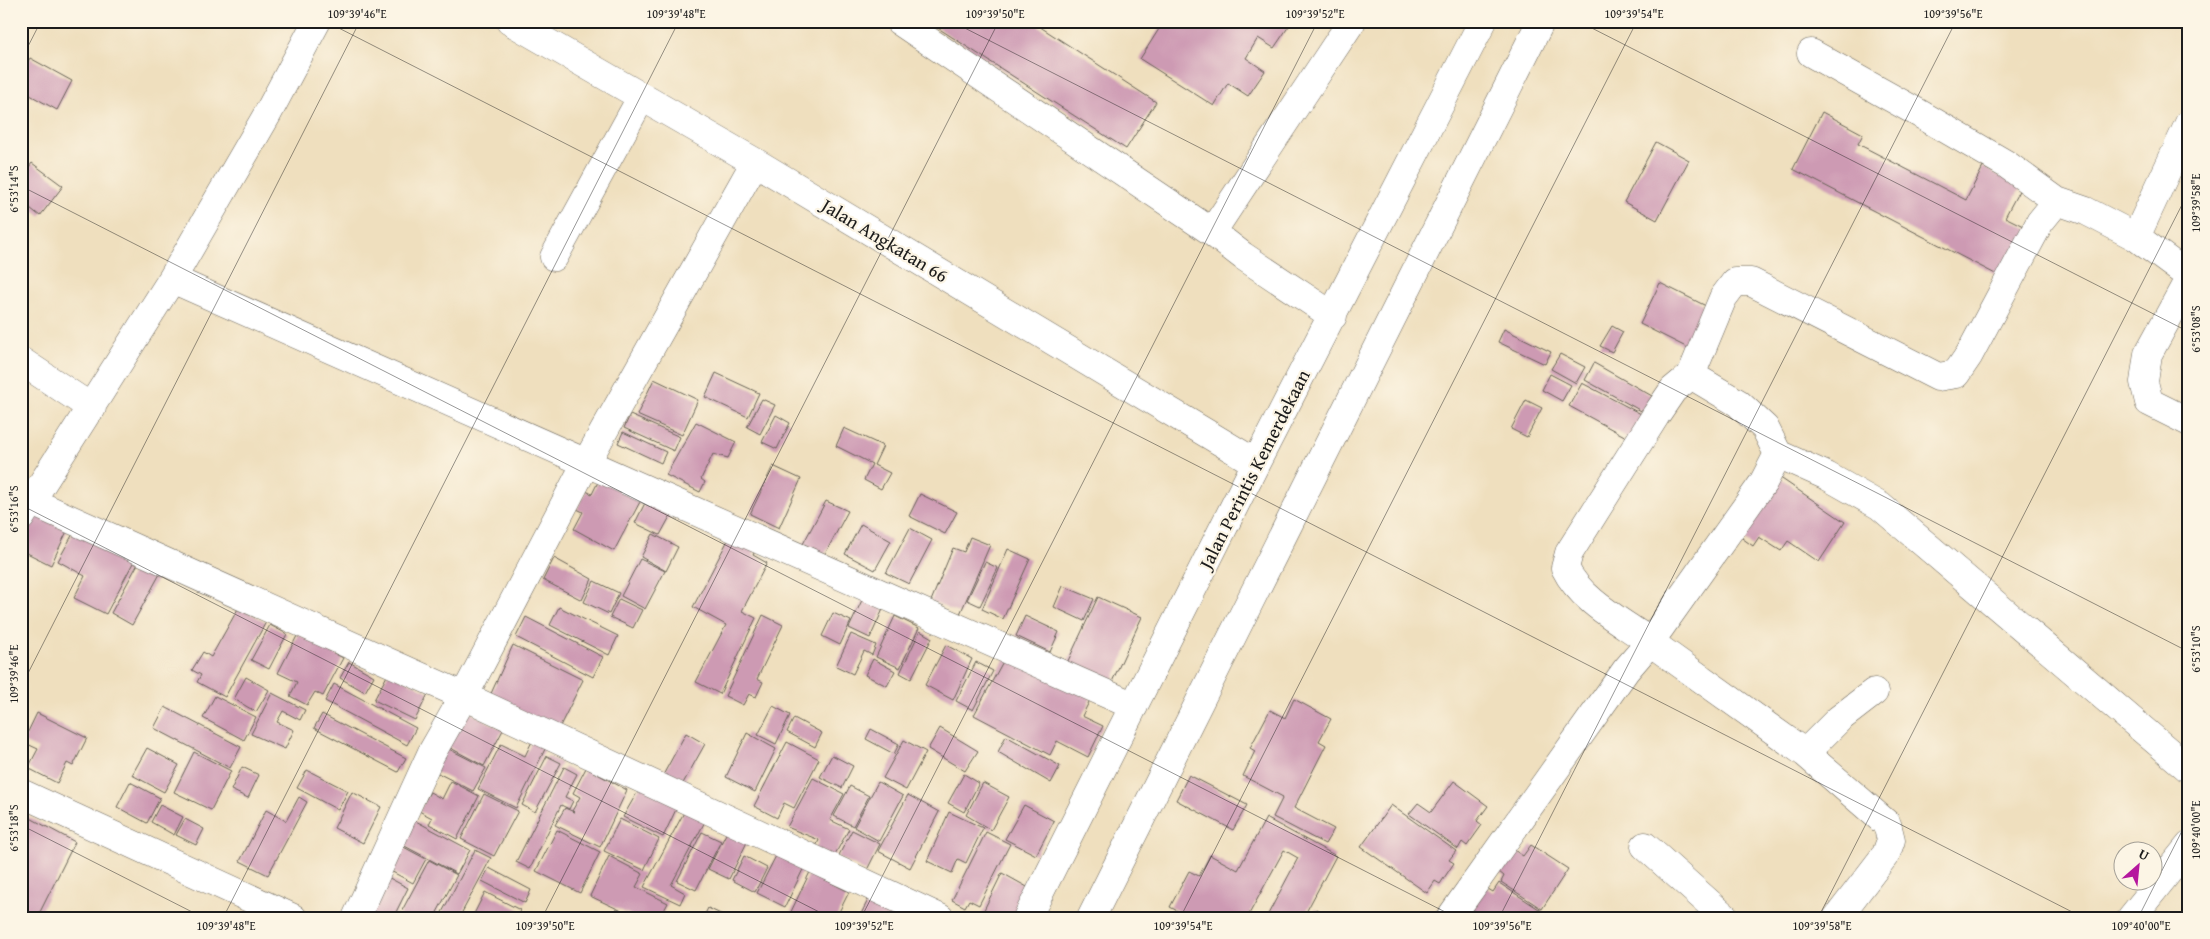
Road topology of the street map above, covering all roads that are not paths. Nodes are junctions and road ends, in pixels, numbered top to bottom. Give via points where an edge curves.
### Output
1 (318, 21) edge
2 (510, 21) edge
3 (899, 21) edge
4 (1352, 21) edge
5 (1483, 21) edge
6 (1541, 21) edge
7 (1811, 52) dead end
8 (641, 98) junction
9 (2189, 123) edge
10 (755, 162) junction
11 (2057, 201) junction
12 (1212, 232) junction
13 (2136, 238) junction
14 (554, 258) dead end
15 (2189, 277) edge
16 (172, 279) junction
17 (1333, 316) junction
18 (21, 361) edge
19 (1691, 375) junction
20 (92, 408) junction
21 (2189, 422) edge
22 (1778, 454) junction
23 (586, 463) junction
24 (1256, 463) junction
25 (26, 509) edge
26 (1650, 642) junction
27 (1874, 692) dead end
28 (464, 696) junction
29 (1134, 706) junction
30 (1805, 753) junction
31 (2189, 769) edge
32 (21, 793) edge
33 (1644, 846) dead end
34 (2189, 846) edge
35 (1093, 917) edge
36 (293, 918) edge
37 (356, 918) edge
38 (940, 918) edge
39 (1027, 918) edge
40 (1450, 918) edge
41 (1726, 918) edge
42 (1837, 918) edge
43 (2131, 918) edge

1 - 16 street
2 - 8 street, Jalan Angkatan 66
3 - 12 street
4 - 12 street
5 - 17 street, Jalan Perintis Kemerdekaan
6 - 35 street
7 - 11 street via 2006,164
8 - 10 street, Jalan Angkatan 66
8 - 14 street
9 - 13 street
10 - 23 street
10 - 24 street, Jalan Angkatan 66
11 - 13 street via 2086,210
11 - 19 street via 2040,222 2014,275 1956,374 1938,377 1925,372 1751,282 1735,282 1723,298
12 - 17 street
13 - 15 street
15 - 21 street via 2148,354 2144,382 2149,402
16 - 20 street
16 - 23 street
17 - 24 street, Jalan Perintis Kemerdekaan
18 - 20 street
19 - 22 street via 1738,403 1765,428
19 - 26 street via 1673,390 1656,415 1569,553 1565,568 1572,582 1590,598
20 - 25 street
22 - 26 street via 1764,483
22 - 31 street via 1827,476 1880,506
23 - 28 street
23 - 29 street
24 - 29 street, Jalan Perintis Kemerdekaan
25 - 28 street
26 - 30 street
26 - 40 street via 1626,670
27 - 30 street
28 - 37 street via 431,754
28 - 38 street
29 - 39 street, Jalan Perintis Kemerdekaan
30 - 42 street via 1887,824 1891,840 1886,854
32 - 36 street
33 - 41 street
34 - 43 street

